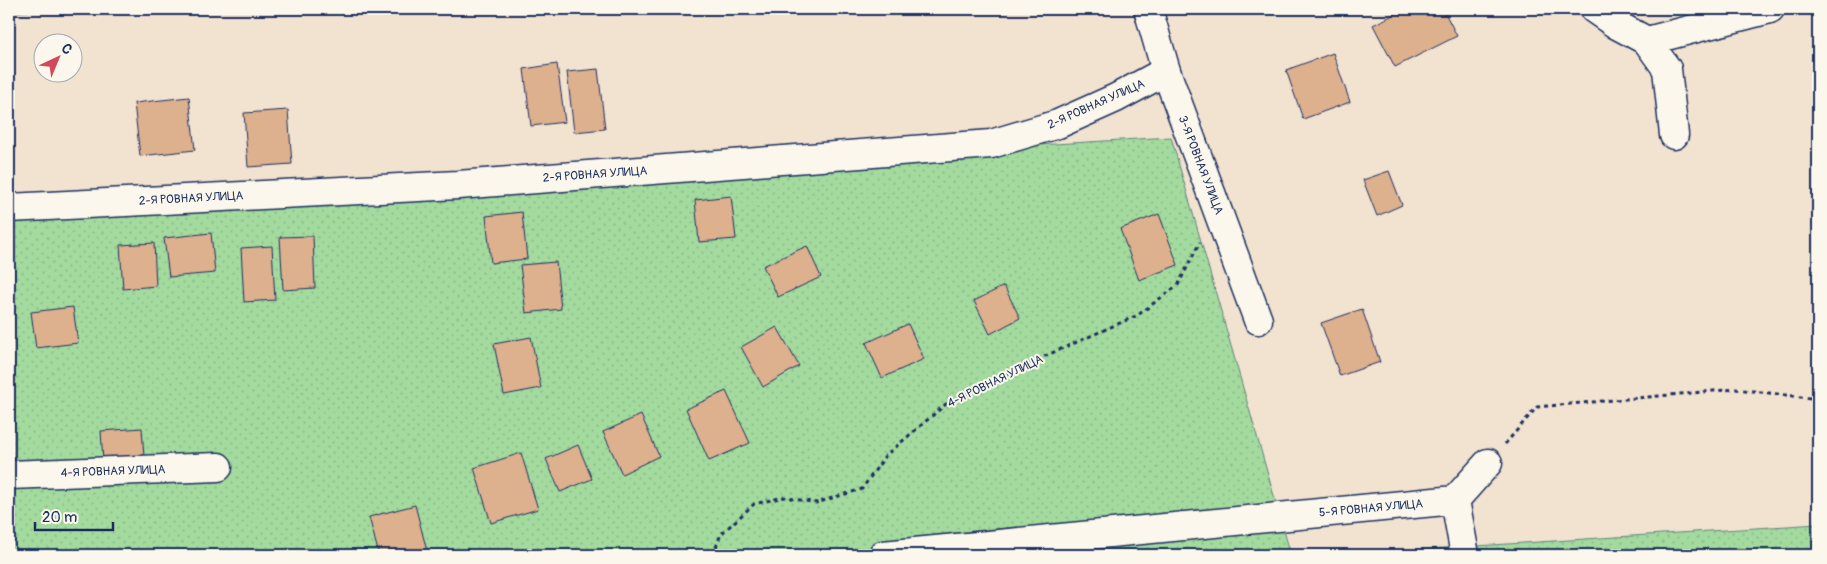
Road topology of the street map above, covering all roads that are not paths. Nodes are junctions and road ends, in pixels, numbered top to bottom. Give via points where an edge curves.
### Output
1 (1148, 9) edge
2 (1594, 9) edge
3 (1770, 9) edge
4 (1647, 41) junction
5 (1166, 71) junction
6 (1674, 135) dead end
7 (9, 208) edge
8 (1258, 320) dead end
9 (1488, 464) road end
10 (218, 467) dead end
11 (9, 475) edge
12 (1455, 500) junction
13 (883, 555) edge
14 (1465, 555) edge

1 - 5 street, 3-Я РОВНАЯ УЛИЦА
2 - 4 street
3 - 4 street
4 - 6 street via 1667,70
5 - 7 street, 2-Я РОВНАЯ УЛИЦА via 1058,124 991,144 458,185
5 - 8 street, 3-Я РОВНАЯ УЛИЦА
9 - 12 street
10 - 11 street, 4-Я РОВНАЯ УЛИЦА
12 - 13 street, 5-Я РОВНАЯ УЛИЦА
12 - 14 street

